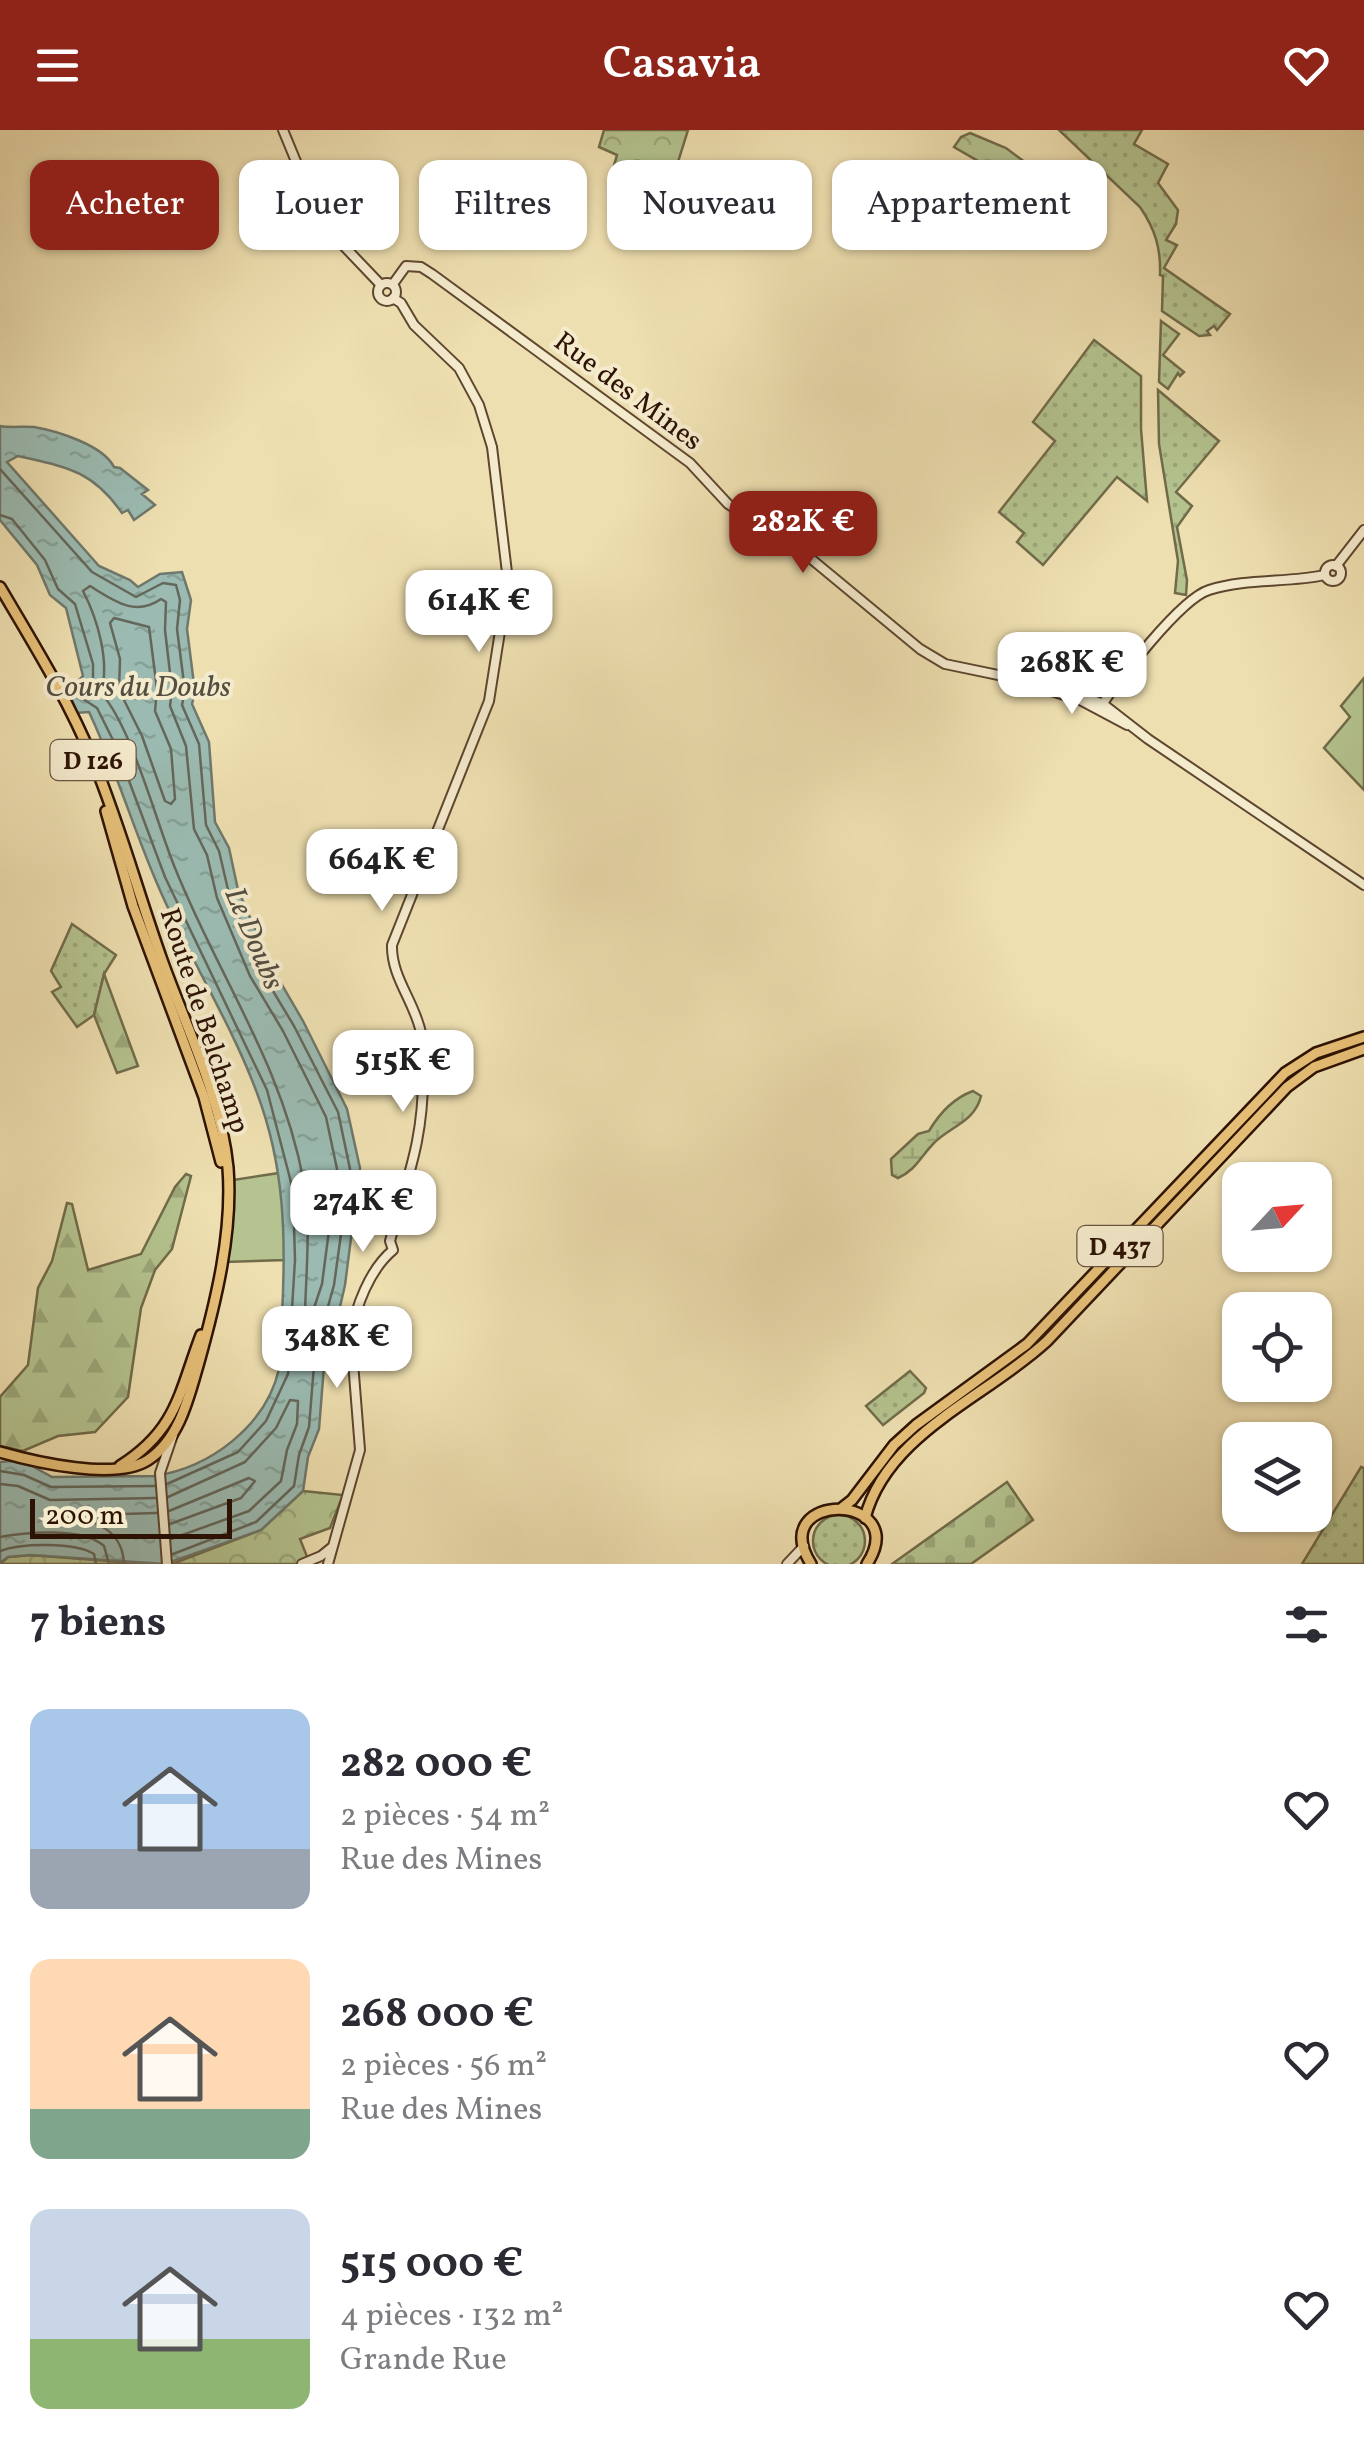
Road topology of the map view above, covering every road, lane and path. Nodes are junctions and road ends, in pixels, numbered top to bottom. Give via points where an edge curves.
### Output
1 (283, 130) edge
2 (381, 284) junction
3 (393, 284) junction
4 (394, 298) junction
5 (1364, 530) edge
6 (0, 590) edge
7 (1101, 707) junction
8 (1364, 885) edge
9 (1364, 1036) edge
10 (1364, 1048) edge
11 (184, 1391) junction
12 (174, 1430) junction
13 (0, 1452) edge
14 (150, 1459) junction
15 (120, 1467) junction
16 (160, 1473) junction
17 (843, 1507) junction
18 (865, 1518) junction
19 (804, 1546) junction
20 (326, 1561) edge
21 (168, 1564) edge
22 (302, 1564) edge
23 (786, 1564) edge
24 (811, 1564) edge
25 (866, 1564) edge

1 - 2 street via 321,222
2 - 3 street
2 - 4 street via 380,298
3 - 4 street
3 - 7 street, Rue des Mines via 406,266 421,266 634,420 690,463 728,504 804,553 945,664
4 - 20 street via 459,368 479,406 492,446 508,581 489,700 394,934 395,970 423,1039 423,1110 415,1162 390,1240 393,1250 353,1322 360,1450
5 - 7 street via 1336,566 1338,579 1325,575 1206,591 1186,604
6 - 11 main road, Route de Belchamp / D 126 via 90,763 133,906 214,1130 224,1189 221,1239
6 - 12 main road, Route de Belchamp / D 126 via 94,761 222,1128 227,1221 209,1324
7 - 8 street, Rue des Mines
9 - 17 main road, D 437 via 1316,1052 1285,1073 1027,1344 894,1444
10 - 18 main road, D 437 via 1314,1067 1288,1087 1047,1342 899,1458 875,1487
11 - 14 street, Route de Belchamp / D 126 via 177,1417
11 - 15 main road via 158,1436
12 - 14 main road, Route de Belchamp / D 126
12 - 16 street
13 - 15 main road via 58,1467
14 - 15 main road
14 - 16 street
16 - 21 street
17 - 18 main road
17 - 19 main road via 814,1516
18 - 25 main road via 874,1540
19 - 23 street
19 - 24 main road
20 - 22 street

